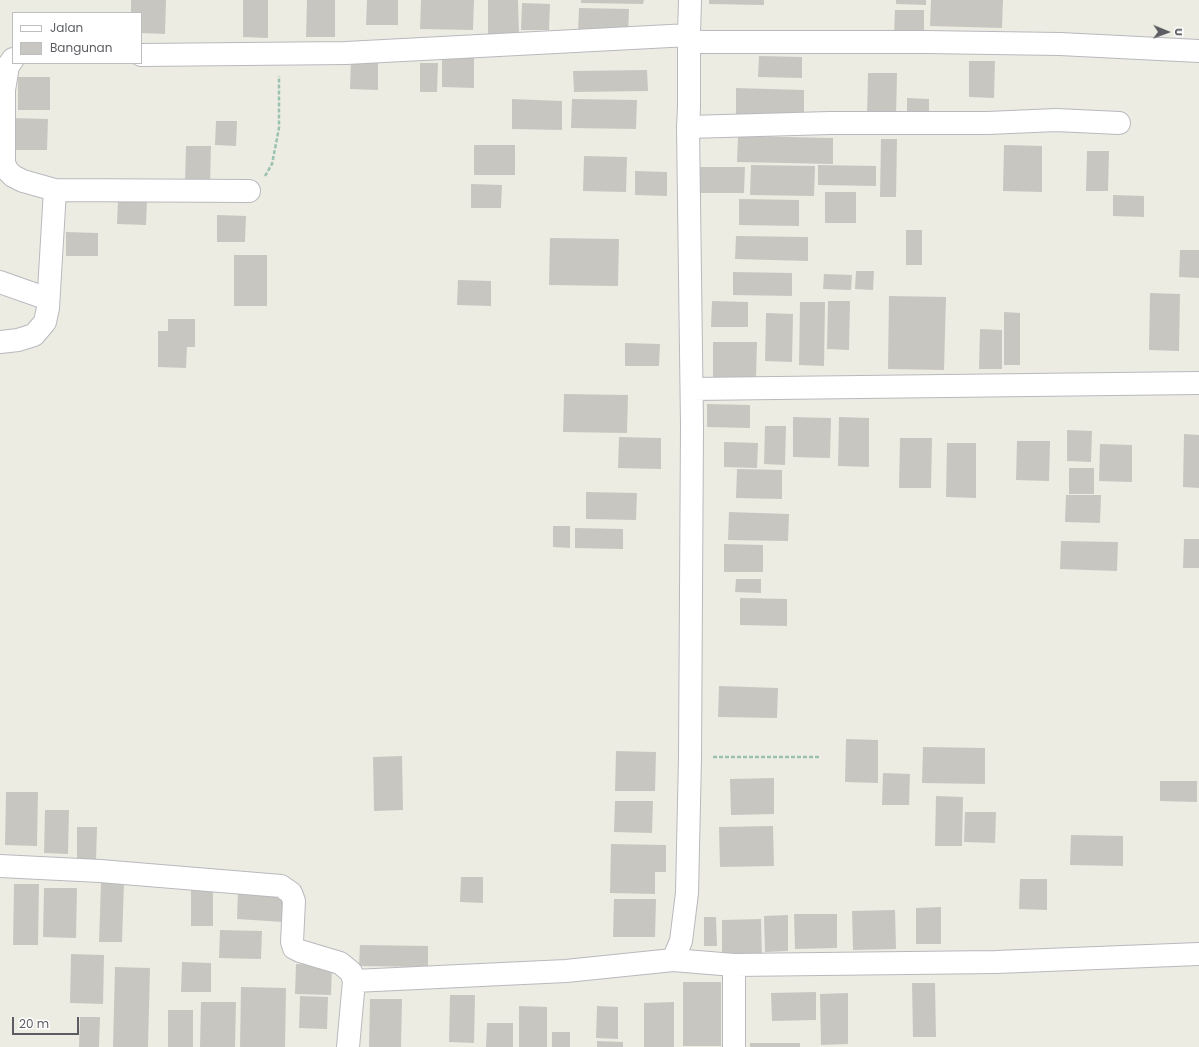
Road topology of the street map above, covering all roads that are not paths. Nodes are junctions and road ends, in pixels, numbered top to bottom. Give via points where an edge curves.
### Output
1 (690, 0) edge
2 (689, 39) junction
3 (1199, 51) edge
4 (142, 55) edge
5 (12, 61) edge
6 (1119, 123) dead end
7 (688, 127) junction
8 (55, 190) junction
9 (249, 191) road end
10 (0, 282) edge
11 (48, 299) junction
12 (0, 342) edge
13 (1199, 383) edge
14 (692, 389) junction
15 (0, 866) edge
16 (1199, 954) edge
17 (673, 960) junction
18 (734, 965) junction
19 (354, 981) junction
20 (348, 1047) edge
21 (734, 1047) edge

1 - 2 street
2 - 3 street via 1060,44
2 - 4 street via 346,53
2 - 7 street
5 - 8 street via 8,66 4,90 4,163 13,176
6 - 7 street via 1056,120
7 - 14 street
8 - 9 street
8 - 11 street
10 - 11 street
11 - 12 street via 40,328 18,340
13 - 14 street
14 - 17 street via 687,893 681,941
15 - 19 street via 100,871 281,886 291,893 294,901 294,948 340,963 351,972
16 - 18 street via 996,962
17 - 18 street
17 - 19 street via 566,971
18 - 21 street
19 - 20 street

